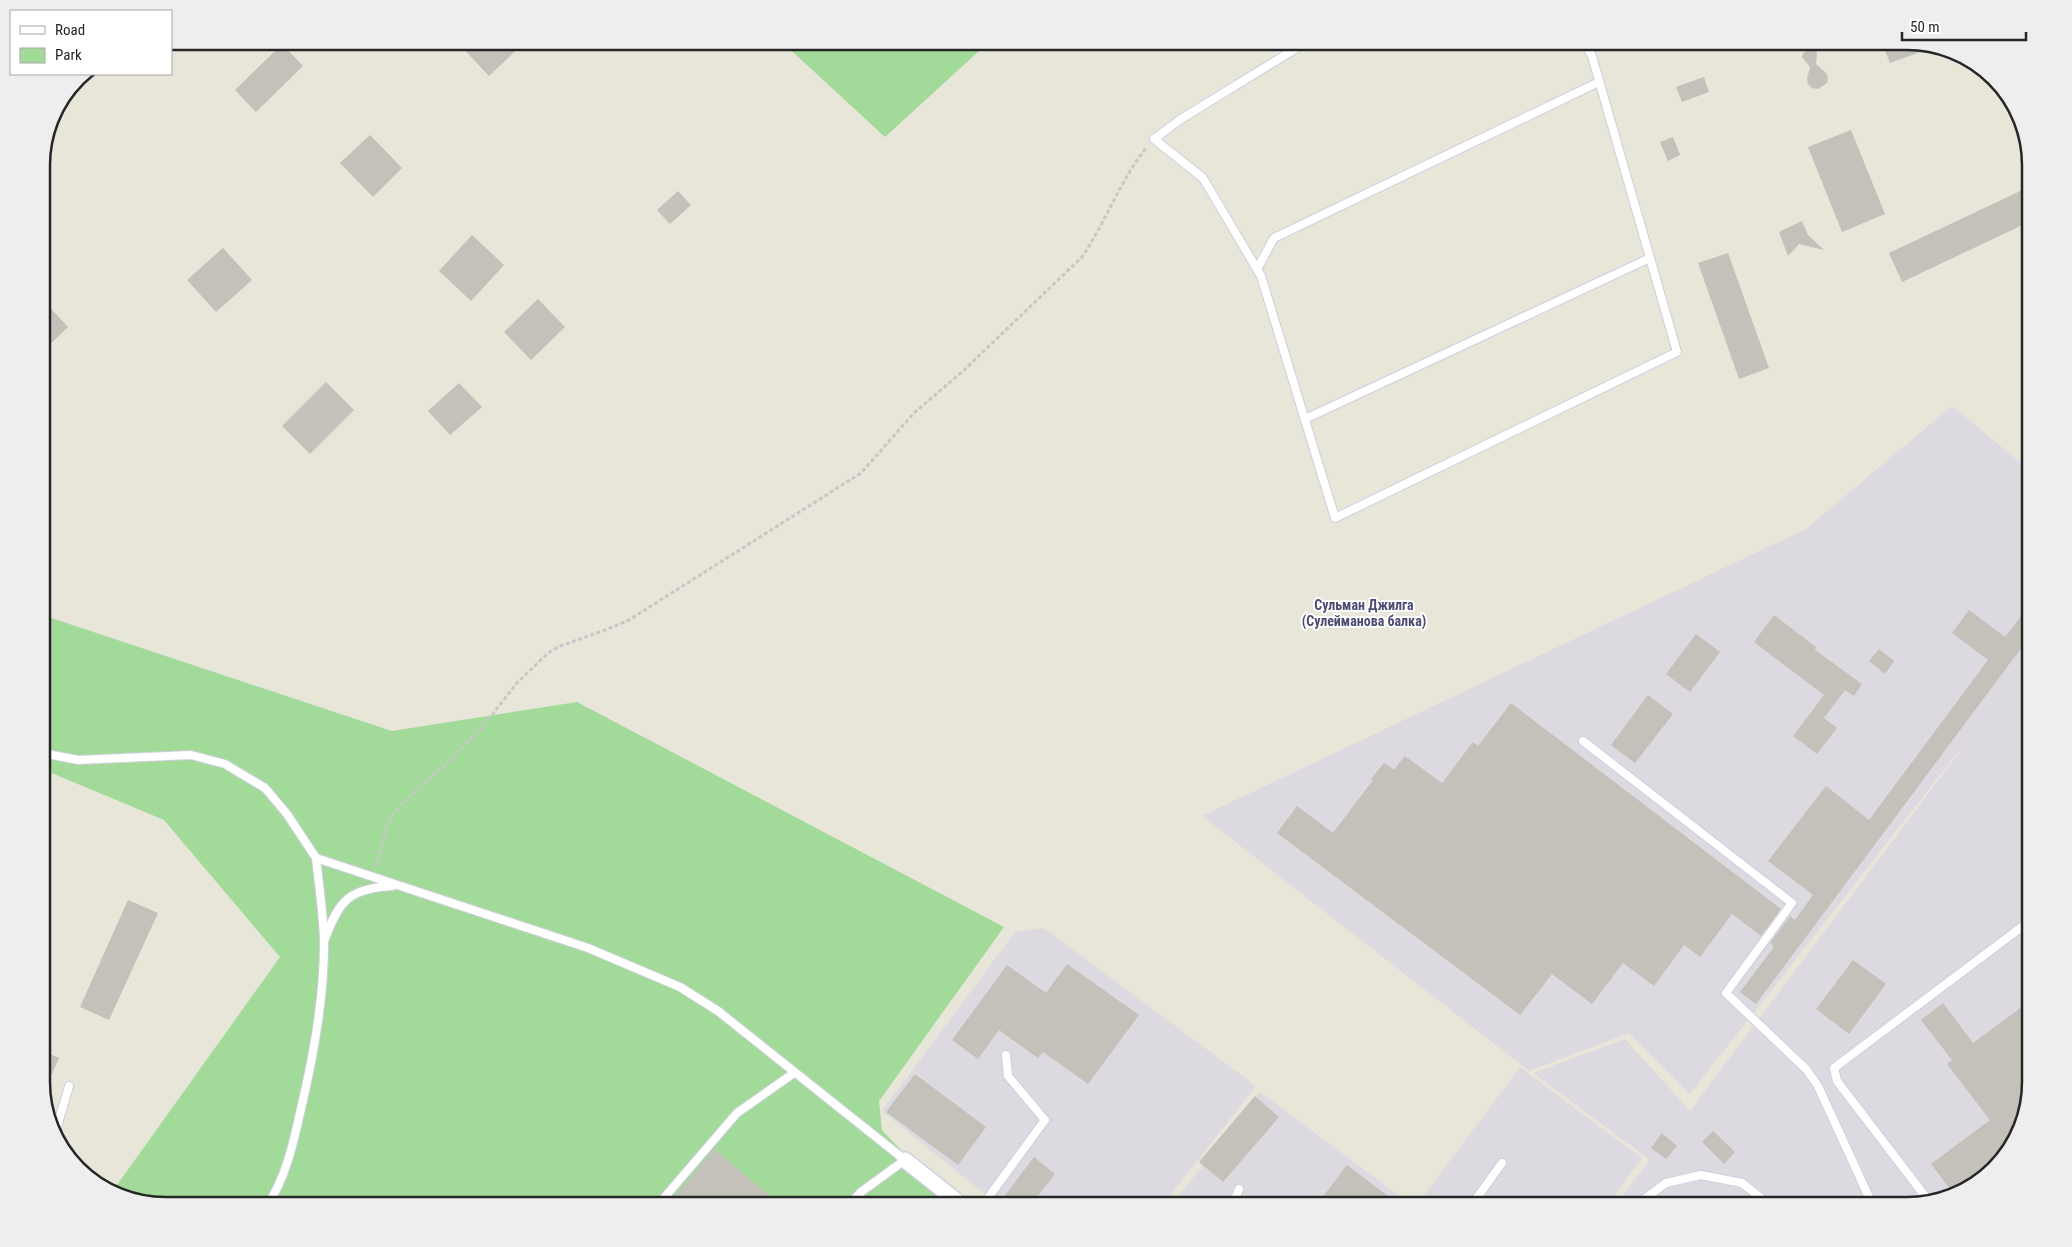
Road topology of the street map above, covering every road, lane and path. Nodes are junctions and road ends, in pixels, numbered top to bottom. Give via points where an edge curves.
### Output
1 (1293, 50) edge
2 (1588, 50) edge
3 (1599, 82) junction
4 (1154, 139) junction
5 (1650, 258) junction
6 (1257, 269) junction
7 (1305, 419) junction
8 (1583, 741) dead end
9 (50, 755) edge
10 (316, 858) junction
11 (373, 878) junction
12 (398, 886) junction
13 (2022, 927) edge
14 (324, 944) junction
15 (1006, 1055) dead end
16 (794, 1073) junction
17 (69, 1086) dead end
18 (58, 1124) edge
19 (906, 1160) junction
20 (1502, 1163) dead end
21 (1239, 1189) dead end
22 (1925, 1195) edge
23 (272, 1197) edge
24 (665, 1197) edge
25 (856, 1197) edge
26 (952, 1197) edge
27 (989, 1197) edge
28 (1236, 1197) edge
29 (1477, 1197) edge
30 (1647, 1197) edge
31 (1760, 1197) edge
32 (1869, 1197) edge

1 - 4 lane
2 - 3 lane
3 - 5 lane
3 - 6 lane via 1274,238
4 - 6 lane via 1203,178
4 - 11 path via 1141,154 1082,257 914,414 861,473 629,620 560,646 516,684 482,728 398,808 388,823
5 - 7 lane
5 - 7 lane via 1677,352 1335,518
6 - 7 lane
8 - 32 lane via 1792,902 1726,993 1806,1069 1818,1086
9 - 10 lane via 78,760 191,755 225,764 265,788
10 - 11 lane
10 - 14 lane
11 - 12 lane
12 - 14 lane via 372,887 350,896 334,914
12 - 16 lane via 588,948 680,988 718,1011
13 - 22 lane via 1834,1068 1837,1081
14 - 23 lane via 322,989 309,1074 291,1150
15 - 27 lane via 1008,1076 1045,1120
16 - 19 lane
16 - 24 lane via 737,1113
17 - 18 lane
19 - 25 lane
19 - 26 street
20 - 29 lane
21 - 28 lane
30 - 31 lane via 1666,1183 1701,1176 1742,1183

